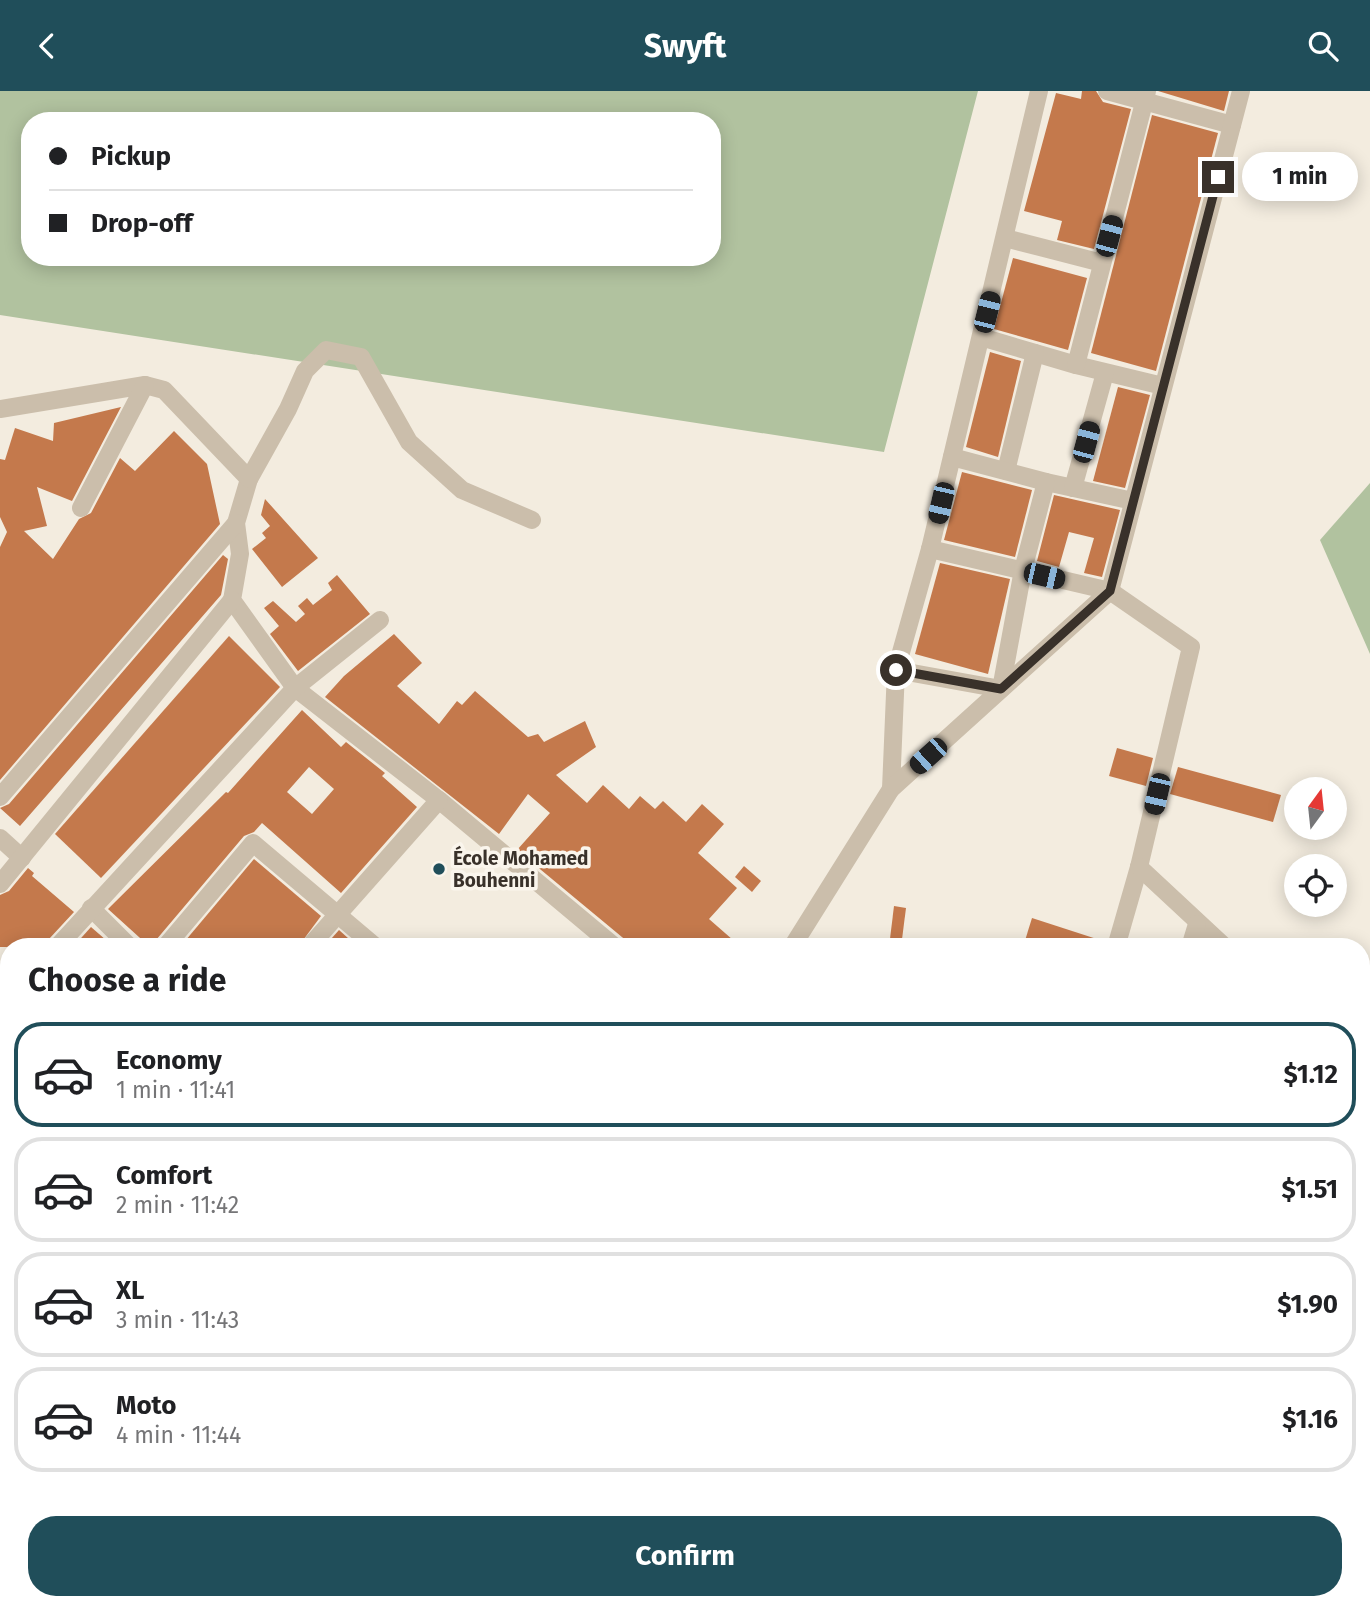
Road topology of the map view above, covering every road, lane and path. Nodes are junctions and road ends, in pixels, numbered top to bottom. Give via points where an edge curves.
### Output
1 (1040, 91) edge
2 (1107, 91) edge
3 (1241, 91) edge
4 (1145, 96) edge
5 (1232, 125) junction
6 (1004, 238) junction
7 (1102, 263) junction
8 (981, 337) junction
9 (1035, 353) junction
10 (1076, 366) junction
11 (1105, 373) junction
12 (145, 385) junction
13 (1163, 386) junction
14 (0, 409) edge
15 (952, 457) junction
16 (1006, 471) junction
17 (249, 479) junction
18 (1046, 482) junction
19 (1073, 488) junction
20 (1133, 501) junction
21 (80, 508) dead end
22 (532, 520) dead end
23 (236, 523) junction
24 (930, 549) junction
25 (1023, 571) junction
26 (1110, 591) junction
27 (232, 600) junction
28 (380, 620) dead end
29 (896, 670) junction
30 (295, 688) junction
31 (1001, 689) junction
32 (891, 789) junction
33 (0, 797) edge
34 (439, 800) junction
35 (0, 838) edge
36 (22, 859) junction
37 (1139, 867) junction
38 (0, 884) edge
39 (91, 908) junction
40 (338, 915) junction
41 (1197, 923) junction
42 (65, 938) edge
43 (121, 938) edge
44 (173, 938) edge
45 (317, 938) edge
46 (365, 938) edge
47 (604, 938) edge
48 (798, 938) edge
49 (1119, 938) edge
50 (1193, 938) edge
51 (1214, 938) edge

1 - 6 street
2 - 4 street
3 - 5 street
4 - 5 street
4 - 7 street
5 - 13 street
6 - 7 street
6 - 8 street
7 - 10 street
8 - 9 street
8 - 15 street
9 - 10 street
9 - 16 street
10 - 11 street
11 - 13 street
11 - 19 street
12 - 14 street
12 - 17 street via 164,390
12 - 21 street
13 - 20 street
15 - 16 street
15 - 24 street
16 - 18 street
17 - 22 street via 305,371 326,350 361,358 410,443 462,490
17 - 23 street
18 - 19 street
18 - 25 street
19 - 20 street
20 - 26 street
23 - 27 street via 240,554
23 - 33 street
24 - 25 street
24 - 29 street
25 - 26 street
25 - 31 street
26 - 31 street
26 - 37 street via 1191,647
27 - 30 street
27 - 36 street
28 - 30 street
29 - 31 street
29 - 32 street
30 - 34 street
30 - 39 street
31 - 32 street
32 - 48 street
34 - 40 street
34 - 47 street
35 - 36 street
36 - 38 street
37 - 41 street
37 - 49 street
39 - 42 street
39 - 43 street
40 - 44 street via 253,843
40 - 45 street
40 - 46 street
41 - 50 street
41 - 51 street

